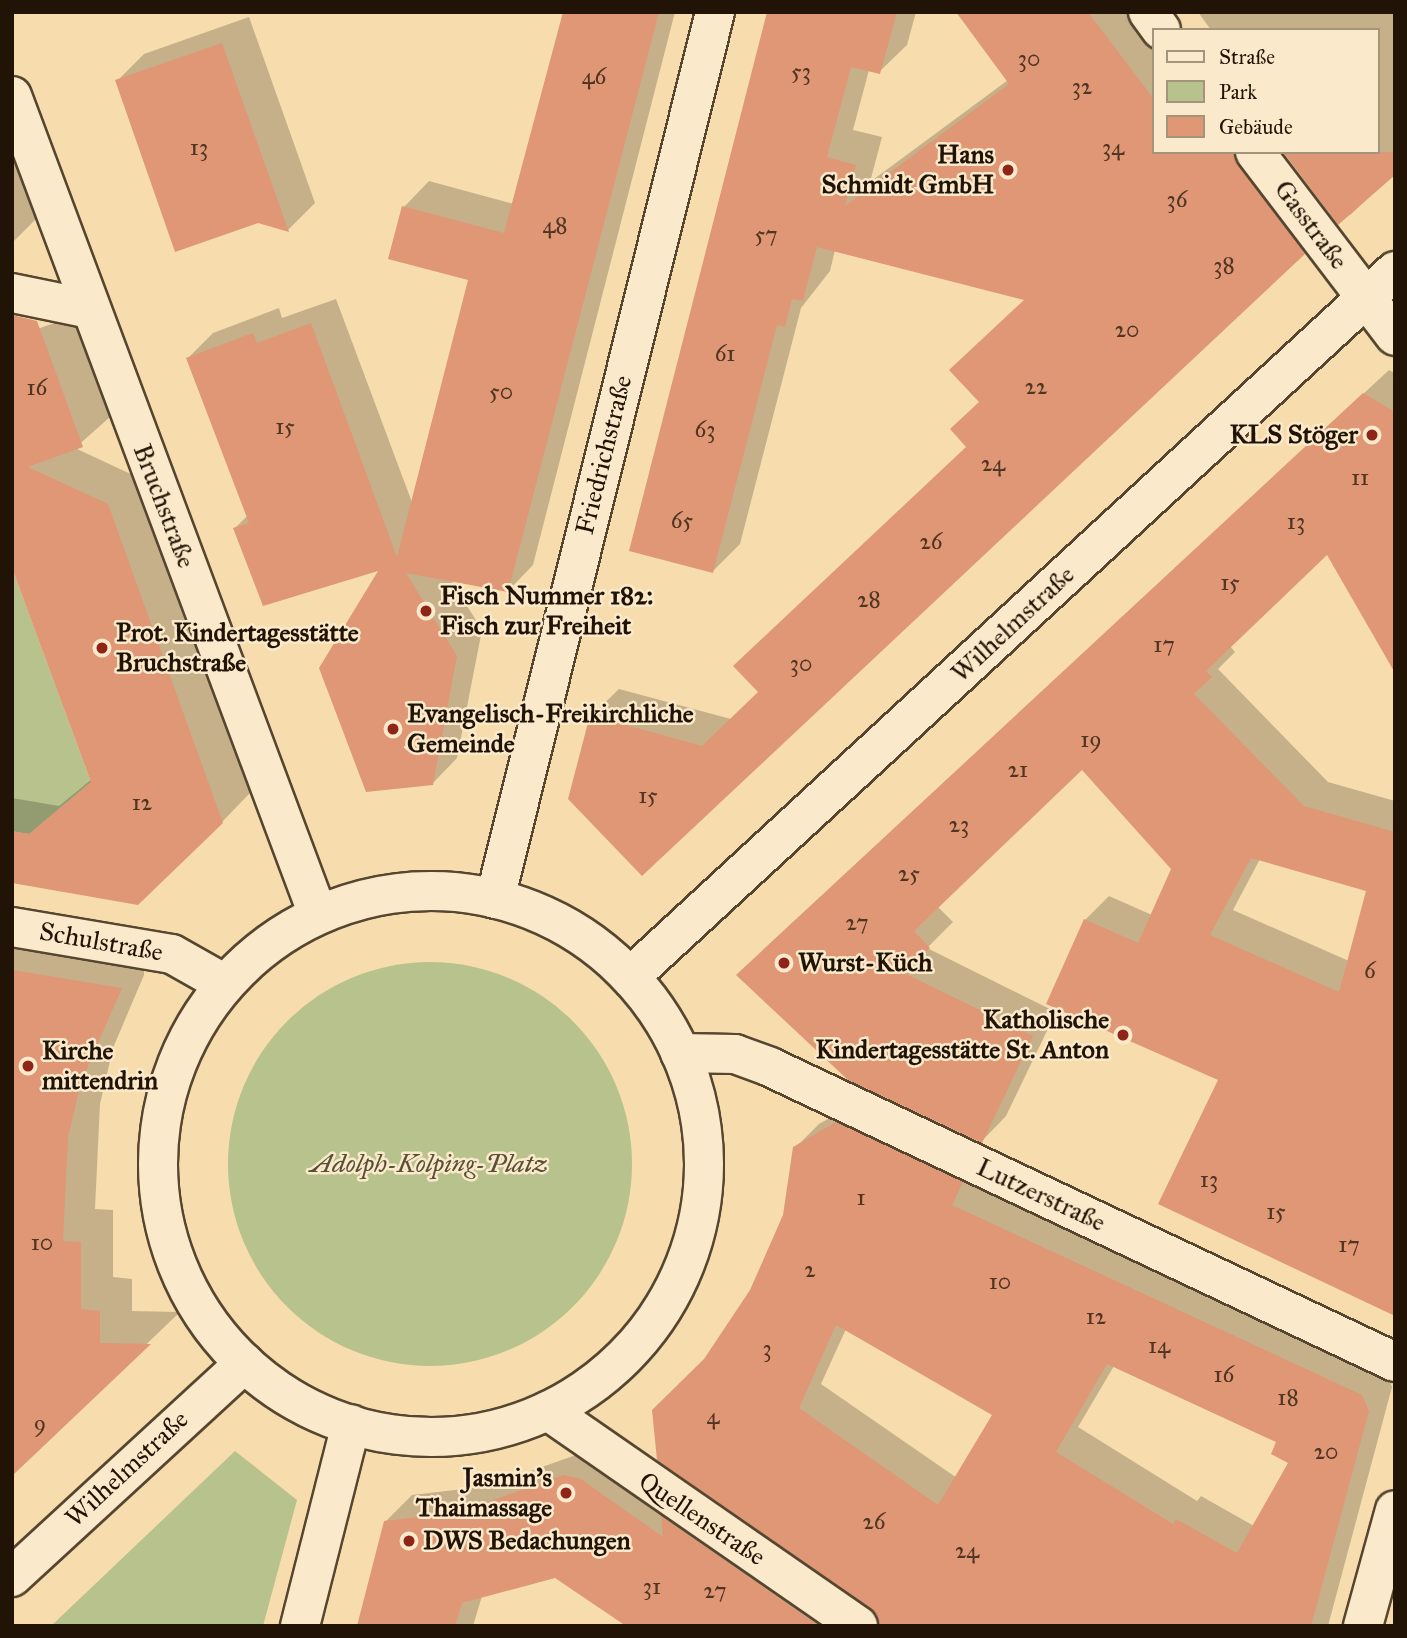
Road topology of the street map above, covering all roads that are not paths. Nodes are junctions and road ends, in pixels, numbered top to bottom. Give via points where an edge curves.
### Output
1 (715, 12) edge
2 (1148, 12) edge
3 (1160, 28) edge
4 (12, 96) edge
5 (1257, 154) edge
6 (1395, 271) edge
7 (12, 293) edge
8 (1366, 298) junction
9 (90, 309) junction
10 (1395, 336) edge
11 (495, 899) junction
12 (318, 915) junction
13 (12, 927) edge
14 (630, 977) junction
15 (225, 984) junction
16 (680, 1053) junction
17 (1395, 1362) edge
18 (245, 1363) junction
19 (548, 1411) junction
20 (351, 1424) junction
21 (1395, 1510) edge
22 (12, 1577) edge
23 (300, 1626) edge
24 (858, 1626) edge
25 (1363, 1626) edge

1 - 11 street, Friedrichstraße
2 - 3 street
4 - 9 street, Bruchstraße
5 - 8 street, Gasstraße
6 - 8 street, Wilhelmstraße
7 - 9 street
8 - 10 street, Gasstraße
8 - 14 street, Wilhelmstraße
9 - 12 street, Bruchstraße
11 - 12 street via 405,892
11 - 14 street via 558,923
12 - 15 street via 268,945
13 - 15 street, Schulstraße via 172,954
14 - 16 street
15 - 18 street via 180,1055 159,1135 158,1177 163,1219 192,1297
16 - 17 street, Lutzerstraße via 735,1054 771,1067
16 - 19 street via 703,1134 699,1218 688,1259 646,1333 618,1364
18 - 20 street via 294,1400
18 - 22 street, Wilhelmstraße
19 - 20 street via 457,1436 388,1433
19 - 24 street, Quellenstraße
20 - 23 street
21 - 25 street

